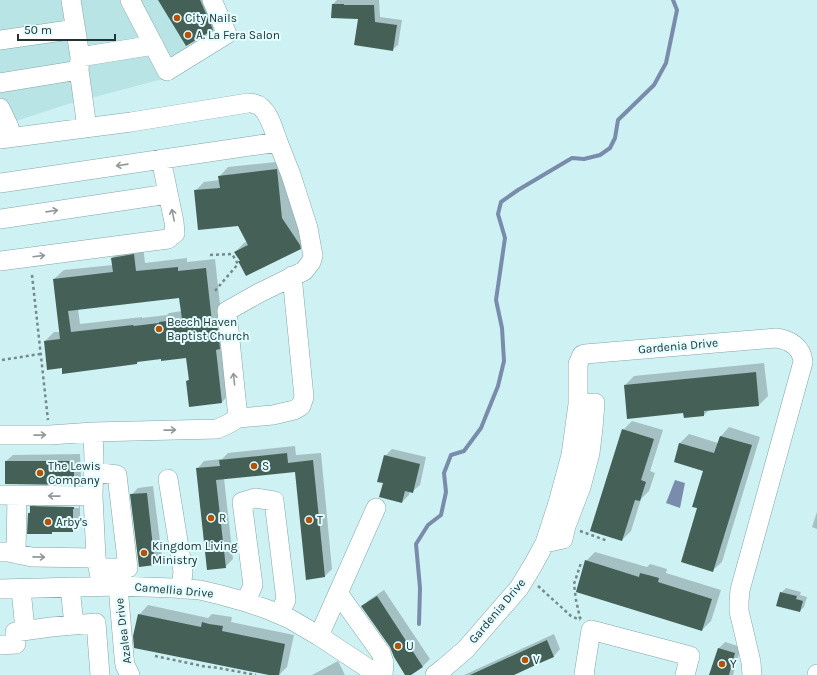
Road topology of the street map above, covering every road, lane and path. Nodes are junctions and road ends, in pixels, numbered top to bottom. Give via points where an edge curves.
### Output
1 (71, 0) edge
2 (130, 0) edge
3 (212, 0) edge
4 (76, 29) junction
5 (0, 40) edge
6 (154, 45) junction
7 (80, 63) junction
8 (0, 83) edge
9 (0, 108) edge
10 (88, 128) junction
11 (5, 138) edge
12 (278, 142) junction
13 (161, 159) junction
14 (0, 183) edge
15 (168, 194) junction
16 (0, 219) edge
17 (210, 255) dead end
18 (0, 261) edge
19 (32, 275) dead end
20 (292, 276) junction
21 (214, 292) dead end
22 (40, 354) junction
23 (2, 360) dead end
24 (238, 418) junction
25 (93, 432) junction
26 (0, 433) edge
27 (50, 435) junction
28 (94, 472) junction
29 (168, 479) dead end
30 (9, 495) edge
31 (93, 496) junction
32 (376, 508) dead end
33 (584, 532) dead end
34 (608, 541) dead end
35 (8, 553) edge
36 (582, 563) dead end
37 (104, 574) junction
38 (537, 586) dead end
39 (70, 587) junction
40 (0, 589) edge
41 (21, 589) junction
42 (181, 589) junction
43 (338, 593) junction
44 (246, 602) junction
45 (279, 614) junction
46 (74, 625) junction
47 (26, 630) junction
48 (319, 636) junction
49 (0, 645) edge
50 (156, 656) dead end
51 (100, 675) edge
52 (130, 675) edge
53 (256, 675) edge
54 (376, 675) edge
55 (383, 675) edge
56 (436, 675) edge
57 (583, 675) edge
58 (684, 675) edge
59 (752, 675) edge

1 - 4 street
2 - 6 street
3 - 6 street via 227,34 167,71
4 - 5 street
4 - 7 street
6 - 7 street
7 - 8 street
7 - 10 street
9 - 11 street via 9,127
10 - 11 street
10 - 12 street via 248,103 255,104 266,112
12 - 13 street
12 - 20 street via 308,228 313,256 304,271
13 -> 14 street
13 - 15 street
16 -> 15 street
18 -> 15 street via 168,239 175,233
17 - 21 path via 232,254 238,264
19 - 22 path
24 -> 20 street via 227,311
20 - 24 street via 304,397 300,406 294,410
22 - 23 path
22 - 27 path
25 -> 24 street via 217,429
25 - 27 street
25 - 28 street, Azalea Drive
26 -> 27 street
28 - 31 street, Azalea Drive
28 - 37 street via 117,475 128,568
29 - 42 street via 183,572
31 -> 30 street
30 - 35 street
31 - 37 street, Azalea Drive
32 - 43 street
33 - 34 path
35 -> 37 street
36 - 38 path via 574,584 577,606 583,621 571,616
37 - 39 street, Camellia Drive
37 - 42 street, Camellia Drive
37 - 52 street, Azalea Drive via 125,665
39 - 41 street, Camellia Drive
39 - 46 street
40 - 41 street, Camellia Drive
41 - 47 street
42 - 44 street, Camellia Drive via 200,590
43 - 48 street
43 - 55 street via 381,653 384,663
44 - 45 street, Camellia Drive
44 - 45 street via 252,585 242,502 255,498 274,501 286,600
45 - 48 street, Camellia Drive
46 - 47 street
46 - 51 street via 96,623
47 - 49 street via 15,632 16,644
48 - 54 street, Camellia Drive
50 - 53 path
56 - 59 street, Gardenia Drive via 487,626 519,588 545,543 571,455 578,404 578,364 582,355 776,338 796,346 803,362 739,596 739,611
57 - 58 street via 591,630 690,656

